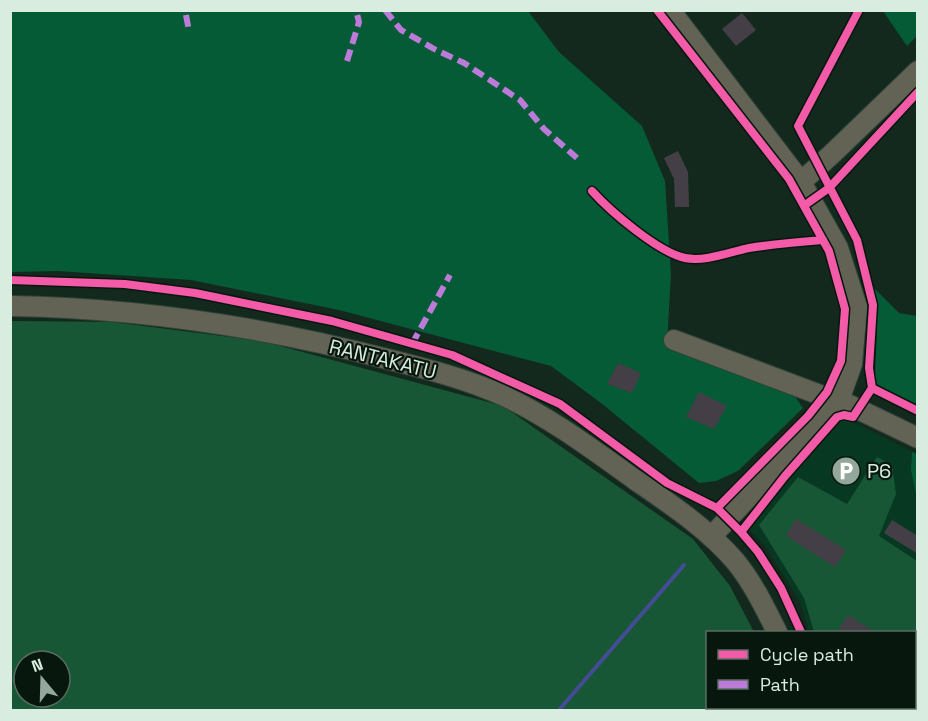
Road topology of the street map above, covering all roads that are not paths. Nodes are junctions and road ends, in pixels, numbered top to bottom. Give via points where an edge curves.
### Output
1 (675, 12) edge
2 (918, 70) edge
3 (801, 182) junction
4 (10, 306) edge
5 (674, 340) dead end
6 (839, 400) junction
7 (918, 438) edge
8 (711, 537) junction
9 (776, 631) edge

1 - 3 street
2 - 3 street
3 - 6 street via 838,248 857,307 852,364
4 - 8 street, RANTAKATU via 105,310 203,321 339,346 447,375 503,396 552,421
5 - 6 street
6 - 7 street
6 - 8 street
8 - 9 street, RANTAKATU via 747,577

